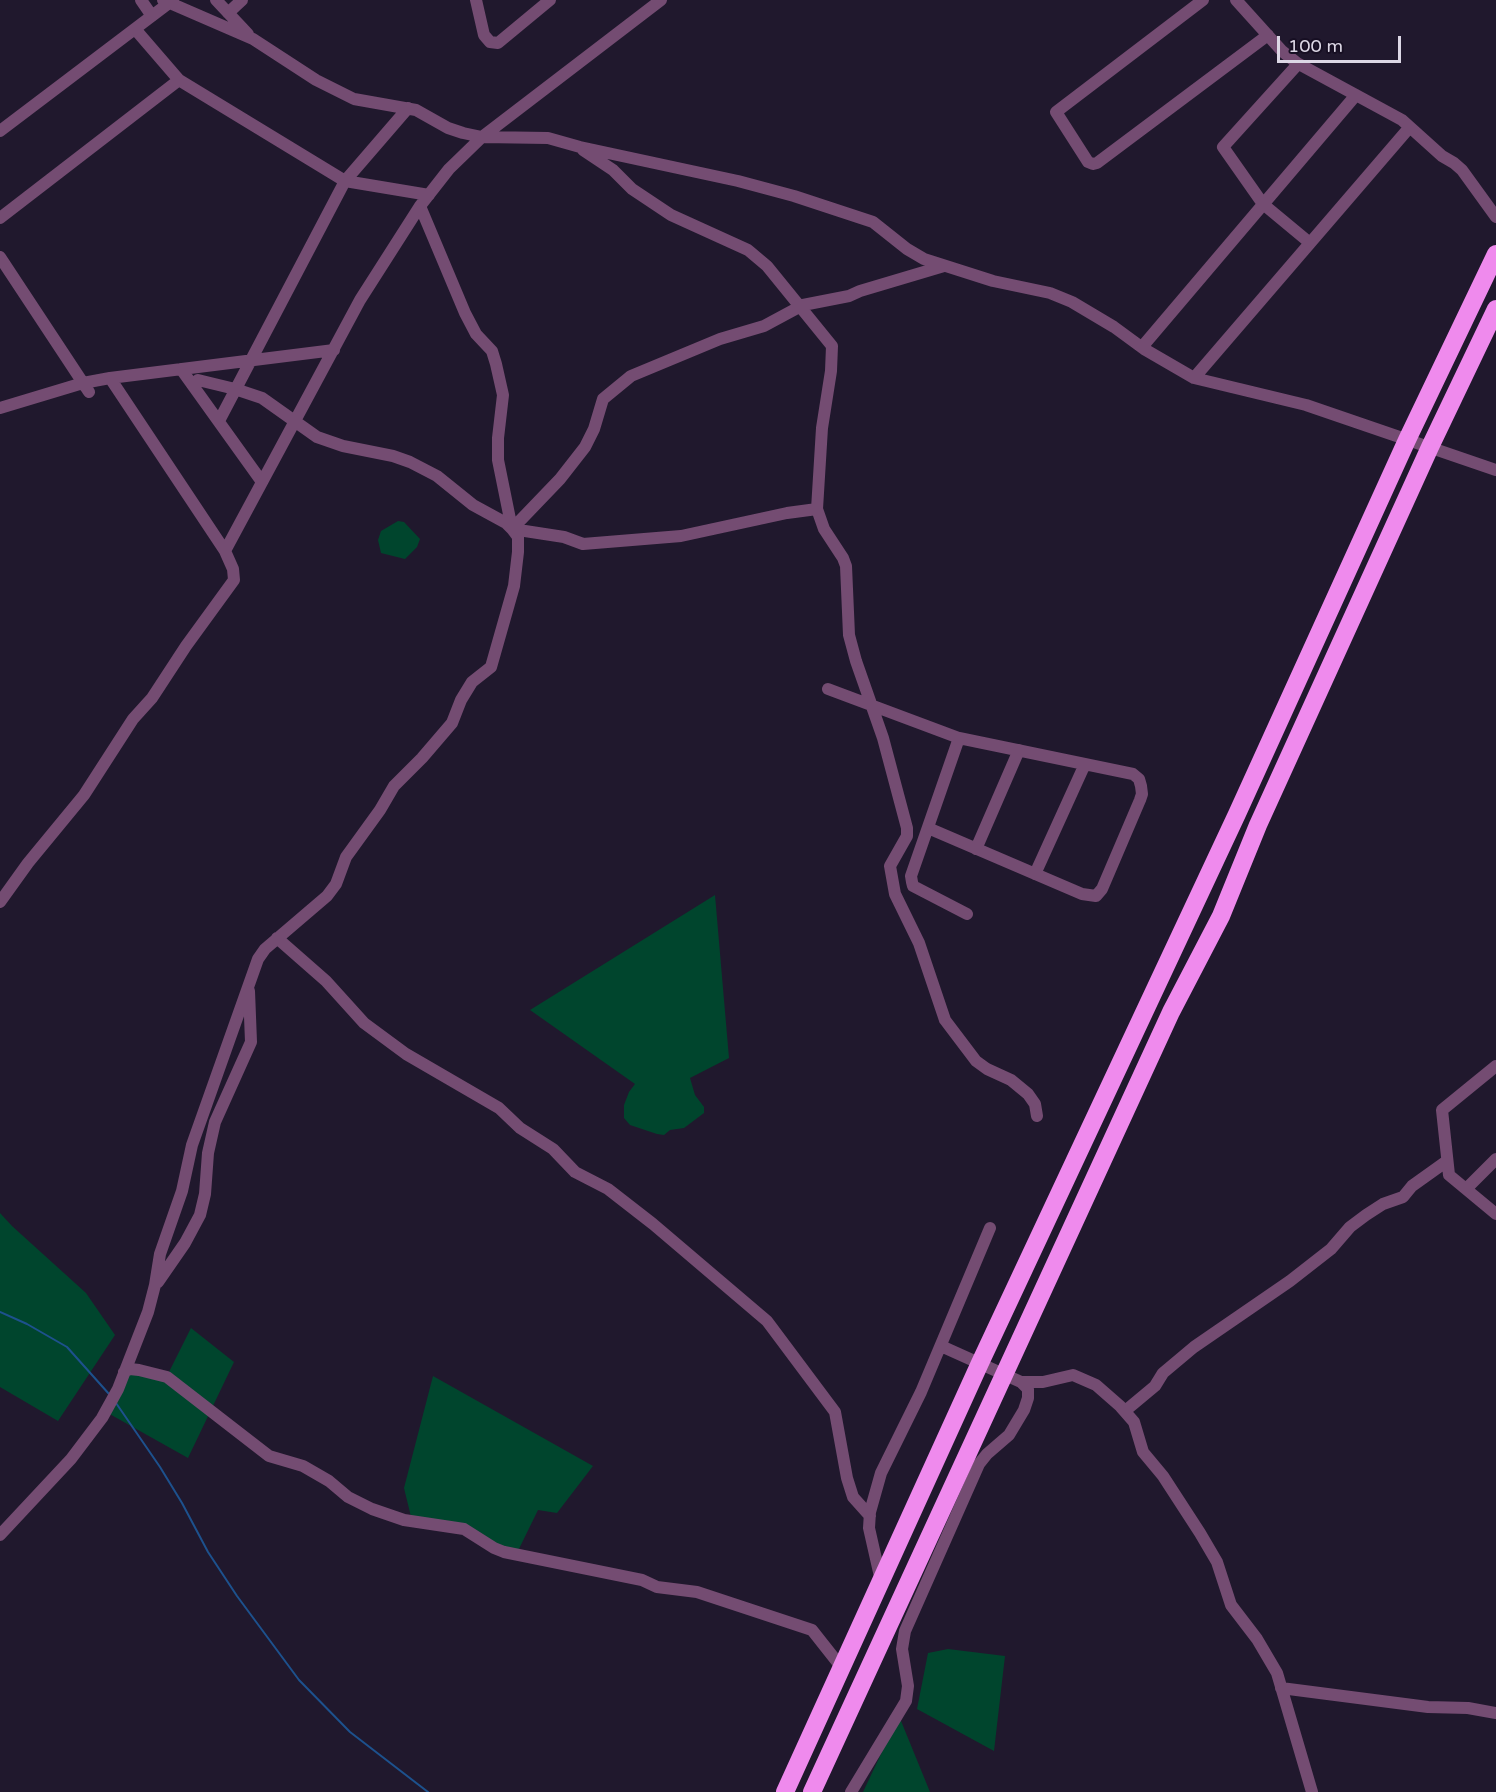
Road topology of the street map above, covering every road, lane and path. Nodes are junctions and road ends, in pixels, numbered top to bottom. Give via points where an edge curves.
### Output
1 (141, 0) edge
2 (216, 0) edge
3 (242, 0) edge
4 (476, 0) edge
5 (550, 0) edge
6 (1203, 0) edge
7 (1236, 0) edge
8 (169, 1) edge
9 (658, 1) edge
10 (228, 13) junction
11 (152, 16) junction
12 (135, 29) junction
13 (1268, 35) junction
14 (253, 39) junction
15 (1298, 64) junction
16 (179, 80) junction
17 (1356, 95) junction
18 (408, 108) junction
19 (1409, 128) junction
20 (0, 131) edge
21 (482, 136) junction
22 (580, 147) junction
23 (345, 181) junction
24 (429, 195) junction
25 (1263, 204) junction
26 (420, 206) junction
27 (1496, 217) edge
28 (0, 218) edge
29 (1310, 243) junction
30 (1496, 254) edge
31 (0, 257) edge
32 (945, 266) junction
33 (798, 307) junction
34 (1496, 309) edge
35 (1142, 347) junction
36 (334, 350) junction
37 (250, 362) junction
38 (181, 369) junction
39 (110, 378) junction
40 (1194, 378) junction
41 (198, 380) dead end
42 (86, 388) junction
43 (236, 389) junction
44 (0, 408) edge
45 (219, 422) junction
46 (294, 422) junction
47 (1407, 440) junction
48 (1430, 447) junction
49 (1496, 470) edge
50 (262, 482) junction
51 (817, 509) junction
52 (512, 529) junction
53 (225, 550) junction
54 (828, 689) dead end
55 (873, 705) junction
56 (959, 738) junction
57 (1019, 750) junction
58 (1085, 764) junction
59 (928, 828) junction
60 (976, 849) junction
61 (1035, 874) junction
62 (0, 902) edge
63 (967, 914) dead end
64 (277, 938) junction
65 (249, 983) junction
66 (1496, 1066) edge
67 (1037, 1116) dead end
68 (1496, 1159) edge
69 (1447, 1161) junction
70 (1466, 1189) junction
71 (1496, 1214) edge
72 (990, 1228) dead end
73 (155, 1285) junction
74 (941, 1346) junction
75 (980, 1364) junction
76 (124, 1372) junction
77 (1013, 1378) junction
78 (1125, 1411) junction
79 (870, 1516) junction
80 (0, 1535) edge
81 (881, 1582) junction
82 (842, 1668) junction
83 (1281, 1688) junction
84 (1496, 1713) edge
85 (784, 1792) edge
86 (812, 1792) edge
87 (851, 1792) edge
88 (1312, 1792) edge

1 - 11 street
2 - 10 street
3 - 10 street
4 - 5 street via 484,35 490,42 498,43
6 - 13 street via 1056,112 1088,162 1097,163
7 - 13 street
8 - 11 street
8 - 14 street
9 - 21 street
10 - 14 street
11 - 12 street
12 - 16 street
12 - 20 street
13 - 15 street
14 - 18 street via 316,80 354,99
15 - 17 street
15 - 25 street via 1223,147
16 - 23 street
16 - 28 street
17 - 19 street via 1402,120
17 - 25 street
18 - 21 street via 455,130
18 - 23 street
19 - 27 street via 1462,170
19 - 29 street
21 - 22 street via 548,138
21 - 24 street
22 - 32 street via 738,181 831,208 873,222 907,249
22 - 33 street via 670,214 748,250 767,266
23 - 24 street
23 - 37 street
24 - 26 street
25 - 29 street
25 - 35 street
26 - 36 street via 360,300
26 - 52 street via 465,313 476,334 492,351 496,364 503,395 498,460
29 - 40 street
30 - 47 highway
31 - 42 street
32 - 33 street via 849,296
32 - 35 street via 1050,293 1092,313
33 - 51 street via 832,346 833,355 822,428
33 - 52 street via 764,326 720,339 624,381 603,399 594,429 576,460
34 - 48 highway
35 - 40 street
36 - 37 street
36 - 46 street
37 - 38 street
37 - 43 street
38 - 39 street
38 - 45 street
39 - 42 street
39 - 53 street
40 - 47 street via 1306,405
41 - 43 street
42 - 44 street
43 - 45 street
43 - 46 street via 270,402
45 - 50 street
46 - 50 street
46 - 52 street via 317,437 343,446 410,462 437,476
47 - 48 street
47 - 75 highway
48 - 49 street
48 - 77 highway via 1258,825 1221,916 1171,1012
50 - 53 street
51 - 52 street via 681,536 583,544
51 - 55 street via 846,566 849,634
52 - 64 street via 518,537 514,586 491,667 472,682 452,723 394,786 346,857 336,885
53 - 62 street via 234,580 152,698 133,719 84,795
54 - 55 street
55 - 56 street
55 - 67 street via 908,836 891,866 896,894 919,943 945,1020 976,1061 1028,1094
56 - 57 street
56 - 59 street
57 - 58 street
57 - 60 street
58 - 61 street
58 - 61 street via 1133,774 1141,786 1140,800 1102,889 1089,897
59 - 60 street
59 - 63 street via 912,882
60 - 61 street
64 - 65 street via 258,959
64 - 79 street via 326,981 364,1023 406,1054 499,1108 520,1128 553,1149 575,1172 608,1189 653,1224 767,1321 835,1412 853,1497
65 - 73 street via 192,1145 182,1191 160,1254
65 - 73 street via 251,1042 215,1122 200,1215
66 - 69 street via 1442,1110
68 - 70 street
69 - 70 street via 1449,1175
69 - 78 street via 1402,1197 1366,1215 1290,1281 1194,1347
70 - 71 street
72 - 74 street
73 - 76 street
74 - 75 street
74 - 79 street via 881,1473
75 - 77 street
75 - 81 highway
76 - 80 street via 110,1407 88,1438
76 - 82 street via 139,1370 167,1377 269,1456 303,1466 372,1509 404,1520 464,1529 504,1552 642,1580 657,1587 697,1592 812,1630
77 - 78 street via 1043,1382 1073,1376 1096,1385
77 - 86 highway
77 - 87 street via 1028,1389 1024,1410 1010,1435 979,1464 905,1631 902,1649 908,1686 906,1701
78 - 83 street via 1134,1422 1143,1452 1163,1476 1217,1562 1231,1605 1257,1639
79 - 81 street
81 - 82 highway
82 - 85 highway
83 - 84 street
83 - 88 street

